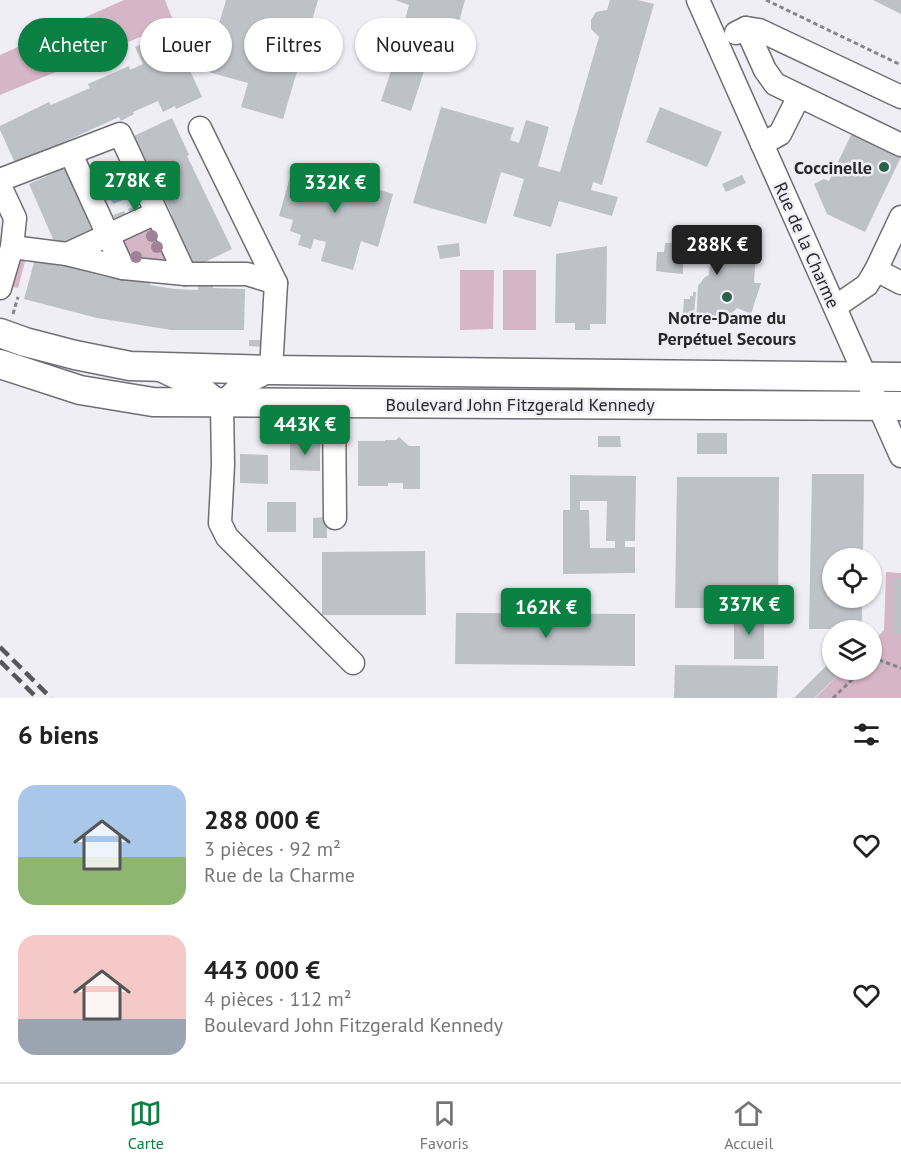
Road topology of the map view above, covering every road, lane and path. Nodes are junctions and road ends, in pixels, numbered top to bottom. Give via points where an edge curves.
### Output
1 (698, 0) edge
2 (766, 0) edge
3 (746, 28) junction
4 (716, 41) junction
5 (901, 64) edge
6 (799, 96) junction
7 (901, 98) edge
8 (200, 128) dead end
9 (762, 144) junction
10 (901, 145) edge
11 (71, 154) junction
12 (0, 180) edge
13 (0, 186) edge
14 (156, 213) junction
15 (901, 217) edge
16 (108, 235) junction
17 (12, 247) junction
18 (67, 254) junction
19 (123, 268) junction
20 (876, 270) junction
21 (185, 274) junction
22 (276, 283) junction
23 (901, 283) edge
24 (0, 288) edge
25 (835, 307) junction
26 (0, 333) edge
27 (0, 364) edge
28 (153, 367) junction
29 (271, 370) junction
30 (584, 374) junction
31 (867, 377) junction
32 (901, 377) edge
33 (222, 404) junction
34 (333, 404) junction
35 (659, 405) junction
36 (890, 406) edge
37 (901, 456) edge
38 (335, 518) dead end
39 (882, 661) edge
40 (353, 663) dead end
41 (901, 668) edge
42 (852, 680) edge
43 (833, 698) edge

1 - 4 street, Rue de la Charme
2 - 5 path
3 - 4 street
3 - 6 street via 775,84
3 - 7 street via 759,30
4 - 9 street, Rue de la Charme
6 - 9 street via 780,134
6 - 10 street
8 - 22 street
9 - 25 street, Rue de la Charme
11 - 12 street
11 - 14 street via 120,134
11 - 16 street
13 - 17 street via 15,218
14 - 16 street
14 - 21 street
15 - 20 street
16 - 18 street
16 - 19 street
17 - 18 street
17 - 24 street
18 - 19 street
19 - 21 street
20 - 23 street
20 - 25 street via 867,285
21 - 22 street via 247,274
22 - 29 street
25 - 31 street, Rue de la Charme
26 - 28 main road, Boulevard John Fitzgerald Kennedy via 75,356
27 - 33 main road, Boulevard John Fitzgerald Kennedy via 80,390 153,402
28 - 29 main road, Boulevard John Fitzgerald Kennedy
28 - 33 street via 207,392
29 - 30 main road, Boulevard John Fitzgerald Kennedy
29 - 33 street via 240,386
30 - 31 main road, Boulevard John Fitzgerald Kennedy
30 - 35 street via 604,385 641,386 653,392
31 - 32 main road, Boulevard John Fitzgerald Kennedy
31 - 36 street, Rue de la Charme
33 - 34 main road, Boulevard John Fitzgerald Kennedy
33 - 40 street via 220,523 227,537
34 - 35 main road, Boulevard John Fitzgerald Kennedy
34 - 38 street
35 - 36 main road, Boulevard John Fitzgerald Kennedy
36 - 37 street, Rue de la Charme
39 - 41 path
42 - 43 path

